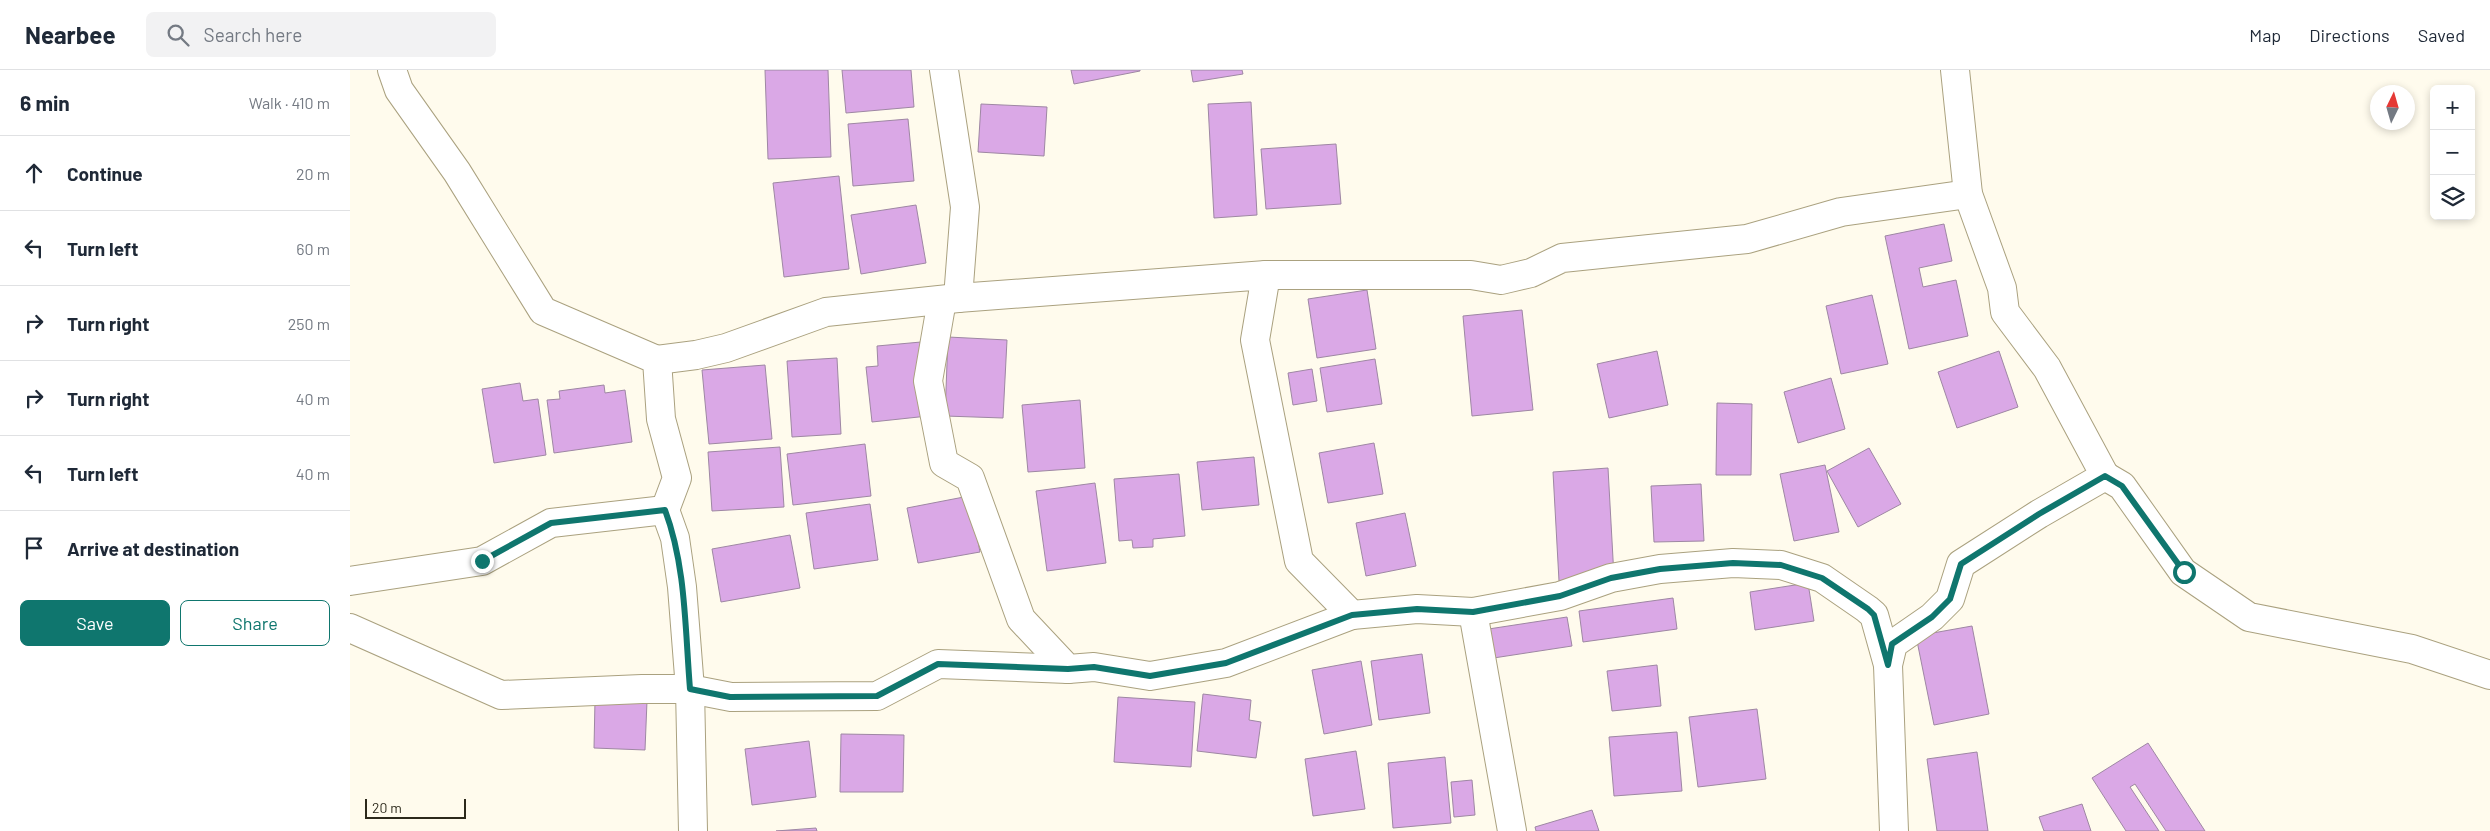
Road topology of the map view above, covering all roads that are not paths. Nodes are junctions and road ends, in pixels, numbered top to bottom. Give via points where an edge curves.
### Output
1 (392, 70) edge
2 (944, 70) edge
3 (1955, 70) edge
4 (1968, 194) junction
5 (1266, 275) junction
6 (950, 299) junction
7 (657, 360) junction
8 (2105, 476) junction
9 (665, 510) junction
10 (350, 581) edge
11 (1473, 612) junction
12 (1352, 615) junction
13 (350, 628) edge
14 (1888, 665) junction
15 (1068, 669) junction
16 (2490, 675) edge
17 (690, 689) junction
18 (694, 831) edge
19 (1512, 831) edge
20 (1894, 831) edge

1 - 7 street via 399,90 417,119 457,172 543,311
2 - 6 street via 965,207
3 - 4 street
4 - 5 street via 1841,212 1747,239 1562,258 1531,272 1501,280 1471,275
4 - 8 street via 2002,288 2005,312 2047,368
5 - 6 street
5 - 12 street via 1255,340 1299,561
6 - 7 street via 826,312 726,348
6 - 15 street via 928,381 944,463 970,478 1022,619
7 - 9 street via 661,420 677,478
8 - 14 street via 1961,564 1950,599 1932,617 1892,644
8 - 16 street via 2122,486 2184,572 2249,617 2412,650
9 - 10 street via 551,523 482,561
9 - 17 street via 675,538 682,587
11 - 12 street via 1417,609
11 - 14 street via 1560,596 1611,578 1660,569 1733,563 1781,565 1822,578 1868,609 1874,615
11 - 19 street
12 - 15 street via 1226,663 1150,676 1094,667
13 - 17 street via 500,695
14 - 20 street
15 - 17 street via 938,664 877,696 730,697
17 - 18 street

